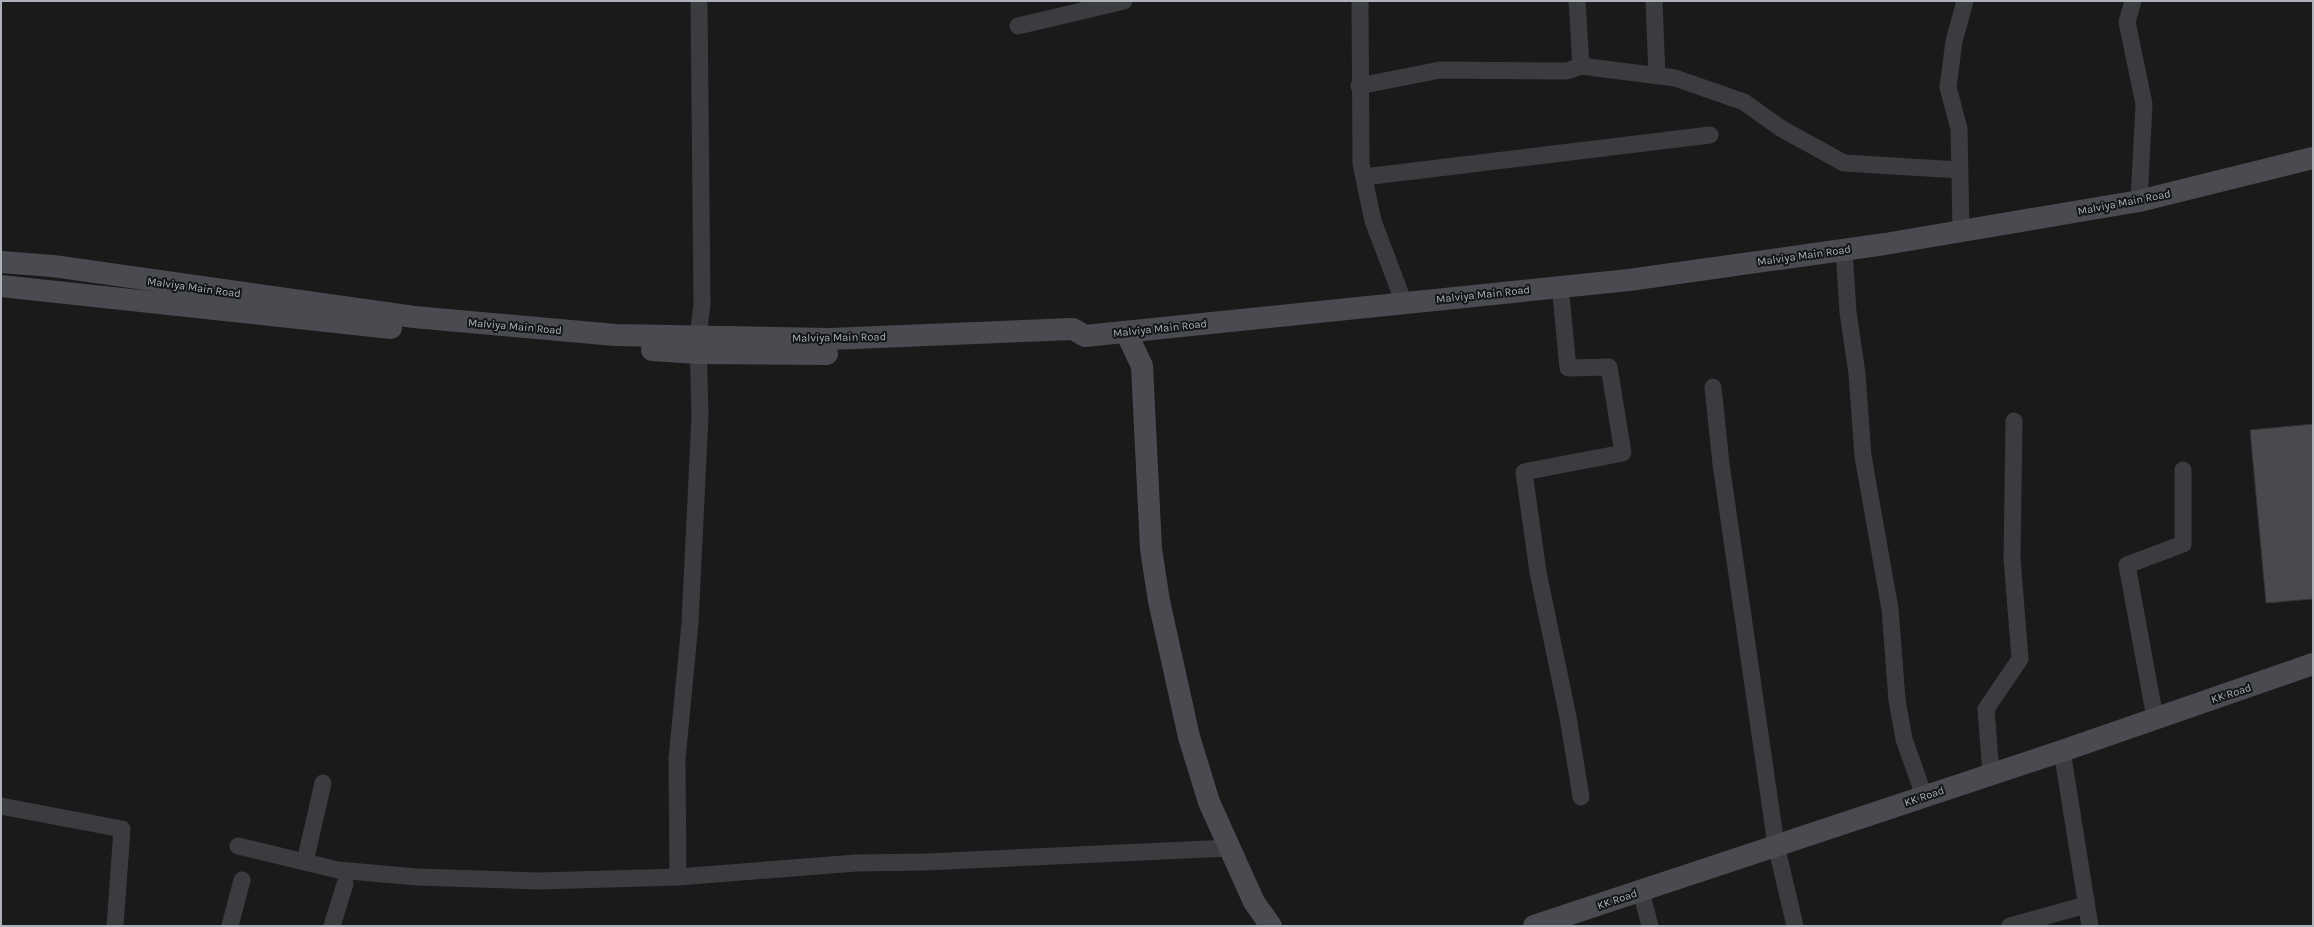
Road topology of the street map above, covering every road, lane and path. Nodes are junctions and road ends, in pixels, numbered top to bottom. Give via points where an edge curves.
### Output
1 (699, 1) edge
2 (1124, 1) edge
3 (1360, 1) edge
4 (1577, 1) edge
5 (1654, 1) edge
6 (1965, 1) edge
7 (2133, 1) edge
8 (1018, 26) dead end
9 (1581, 66) junction
10 (1657, 76) junction
11 (1359, 86) junction
12 (1710, 135) dead end
13 (2313, 158) edge
14 (1960, 170) junction
15 (1364, 177) junction
16 (2139, 201) junction
17 (1962, 231) junction
18 (1844, 250) junction
19 (1, 262) edge
20 (1, 286) edge
21 (1560, 286) junction
22 (1404, 303) junction
23 (413, 324) junction
24 (1126, 332) junction
25 (699, 345) junction
26 (1713, 387) dead end
27 (2014, 421) dead end
28 (2183, 470) dead end
29 (2313, 664) edge
30 (2155, 718) junction
31 (2062, 751) junction
32 (1991, 774) junction
33 (323, 783) dead end
34 (1924, 796) junction
35 (1581, 797) dead end
36 (1, 806) edge
37 (1776, 845) junction
38 (238, 846) dead end
39 (1230, 848) junction
40 (305, 862) junction
41 (678, 877) junction
42 (242, 880) dead end
43 (345, 884) dead end
44 (1641, 891) junction
45 (2086, 905) junction
46 (115, 926) edge
47 (230, 926) edge
48 (332, 926) edge
49 (1271, 926) edge
50 (1534, 926) edge
51 (1650, 926) edge
52 (1795, 926) edge
53 (2010, 926) edge
54 (2090, 926) edge

1 - 25 street via 702,304
2 - 8 street
3 - 11 street
4 - 9 street
5 - 10 street
6 - 14 street via 1954,41 1948,86 1959,129
7 - 16 street via 2127,22 2144,104
9 - 10 street
9 - 11 street via 1567,71 1440,70
10 - 14 street via 1675,78 1744,102 1782,129 1844,163
11 - 15 street via 1361,164
12 - 15 street
13 - 16 street, Malviya Main Road
14 - 17 street
15 - 22 street via 1373,221
16 - 17 street, Malviya Main Road
17 - 18 street, Malviya Main Road
18 - 21 street, Malviya Main Road via 1630,280
18 - 34 street via 1863,456 1890,609 1897,700 1904,739
19 - 23 street, Malviya Main Road via 53,266
20 - 23 street
21 - 22 street, Malviya Main Road
21 - 35 street via 1568,368 1609,367 1622,453 1524,472 1538,572 1568,717
22 - 24 street, Malviya Main Road
23 - 25 street via 549,344
24 - 25 street, Malviya Main Road via 1085,336 1076,345 961,341 822,354
24 - 39 street via 1142,366 1151,549 1160,601 1189,737 1209,802
25 - 41 street via 700,416 690,623 677,759
26 - 37 street via 1721,464
27 - 32 street via 2012,558 2020,659 1986,709
28 - 30 street via 2182,544 2127,565
29 - 30 street, KK Road
30 - 31 street, KK Road
31 - 32 street, KK Road
31 - 45 street
32 - 34 street, KK Road
33 - 40 street
34 - 37 street, KK Road
36 - 46 street via 122,829
37 - 44 street, KK Road
37 - 52 street
38 - 40 street
39 - 41 street via 934,862 856,863
39 - 49 street via 1254,902
40 - 41 street via 338,870 417,877 539,881
42 - 47 street
43 - 48 street
44 - 50 street, KK Road
44 - 51 street
45 - 53 street
45 - 54 street

